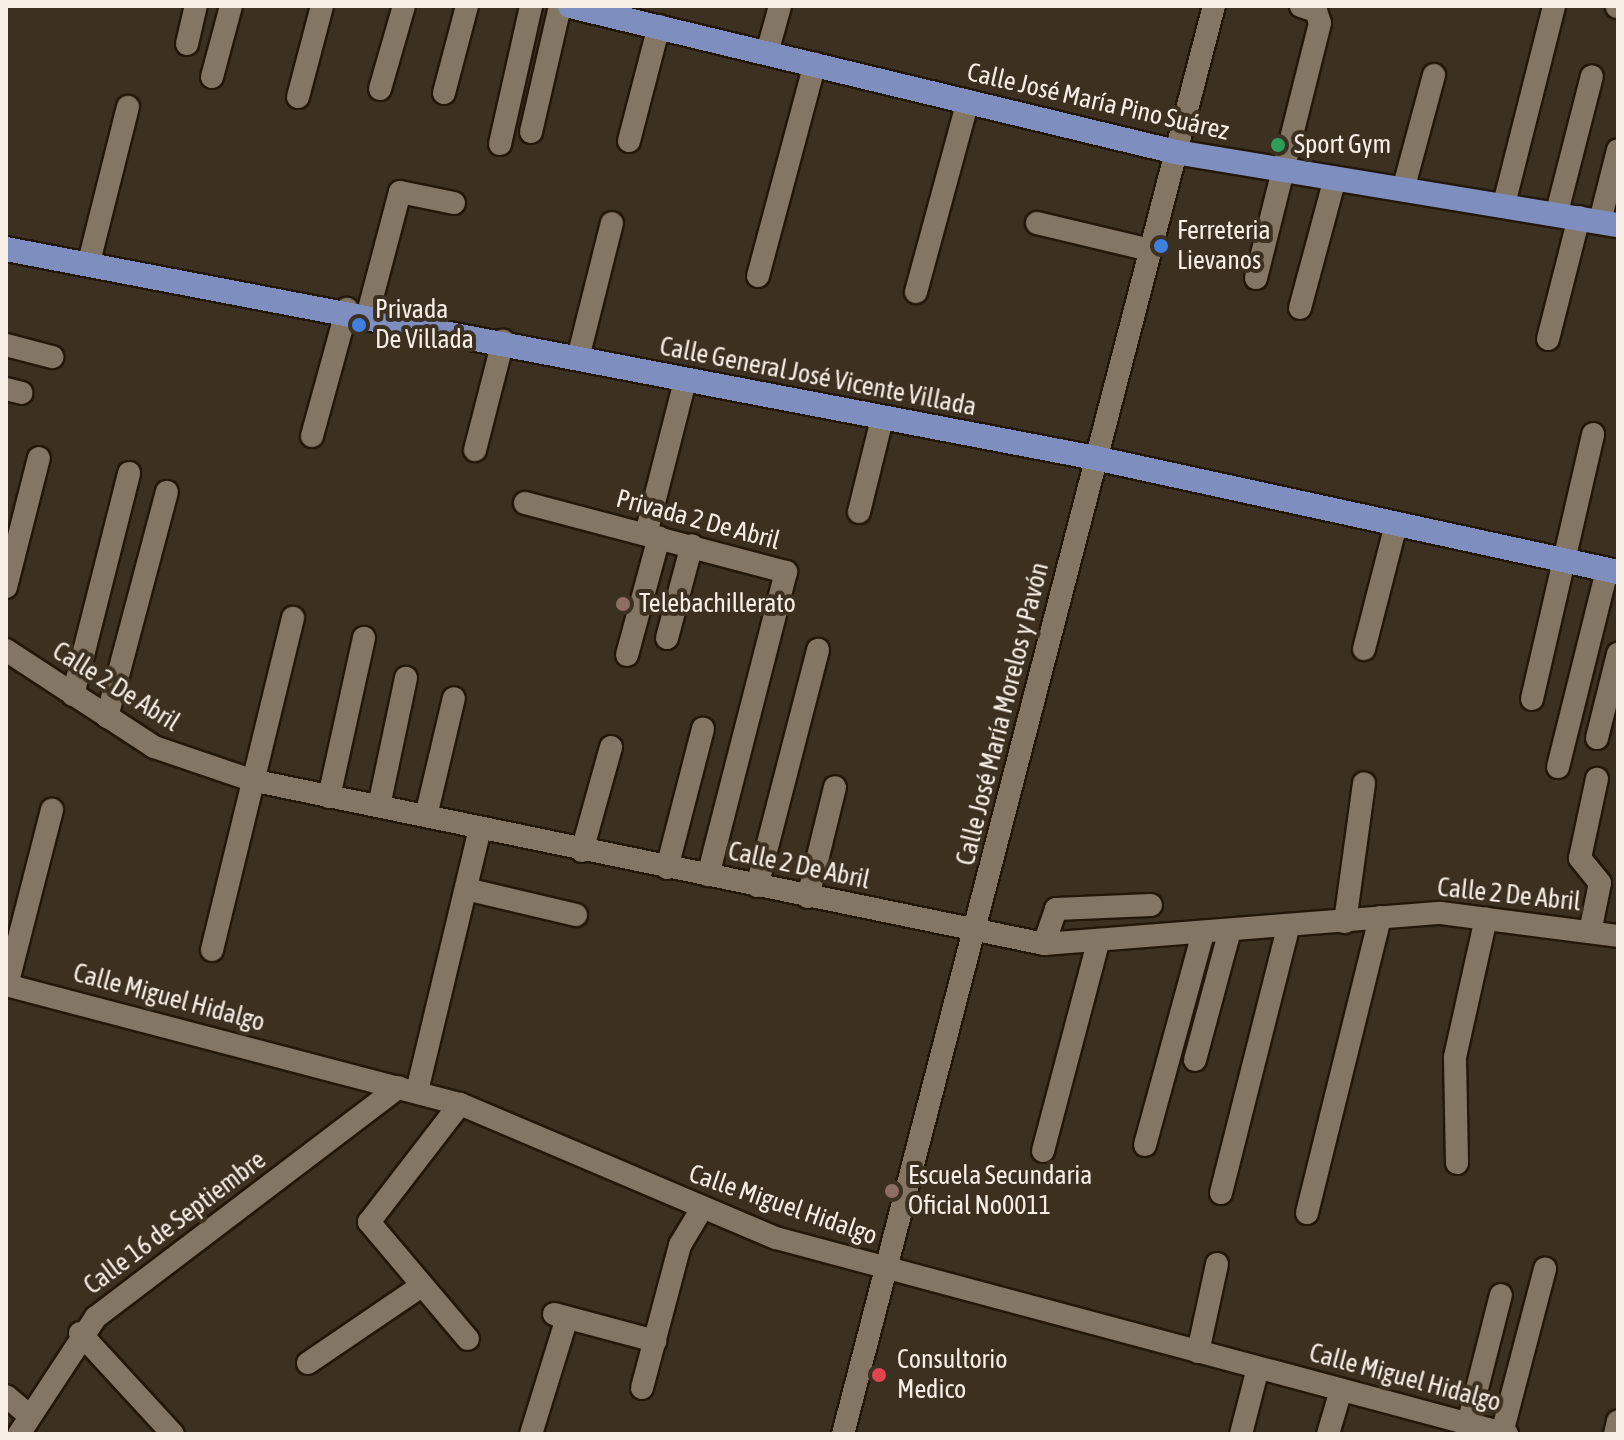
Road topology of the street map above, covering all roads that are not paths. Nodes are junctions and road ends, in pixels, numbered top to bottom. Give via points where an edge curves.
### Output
1 (196, 6) edge
2 (231, 6) edge
3 (322, 6) edge
4 (404, 6) edge
5 (467, 6) edge
6 (531, 6) edge
7 (560, 6) edge
8 (570, 6) edge
9 (780, 6) edge
10 (1214, 6) edge
11 (1301, 6) edge
12 (1554, 6) edge
13 (646, 18) edge
14 (187, 44) dead end
15 (767, 53) junction
16 (815, 64) junction
17 (1434, 75) dead end
18 (1592, 76) dead end
19 (212, 77) dead end
20 (380, 89) dead end
21 (444, 93) dead end
22 (298, 97) dead end
23 (968, 101) junction
24 (128, 107) dead end
25 (531, 132) dead end
26 (629, 141) dead end
27 (500, 144) dead end
28 (1618, 150) edge
29 (1176, 152) junction
30 (1286, 170) junction
31 (1335, 178) junction
32 (1403, 190) junction
33 (454, 203) dead end
34 (1504, 204) junction
35 (1588, 218) edge
36 (612, 223) dead end
37 (1037, 223) dead end
38 (6, 249) edge
39 (1150, 250) junction
40 (89, 262) junction
41 (758, 276) dead end
42 (1256, 278) dead end
43 (916, 292) dead end
44 (1300, 308) dead end
45 (357, 311) junction
46 (1548, 339) dead end
47 (503, 341) junction
48 (6, 345) edge
49 (52, 357) dead end
50 (578, 358) junction
51 (685, 381) junction
52 (882, 419) junction
53 (1593, 434) dead end
54 (312, 436) dead end
55 (475, 450) dead end
56 (39, 458) dead end
57 (1095, 458) junction
58 (129, 473) dead end
59 (167, 492) dead end
60 (525, 503) dead end
61 (859, 512) dead end
62 (1396, 524) junction
63 (652, 536) junction
64 (692, 545) junction
65 (1564, 561) junction
66 (1612, 571) edge
67 (6, 587) edge
68 (293, 618) dead end
69 (364, 638) dead end
70 (667, 638) dead end
71 (1364, 649) dead end
72 (6, 650) edge
73 (818, 650) dead end
74 (1618, 654) edge
75 (627, 655) dead end
76 (406, 678) dead end
77 (73, 695) junction
78 (454, 698) dead end
79 (1532, 699) dead end
80 (107, 717) junction
81 (703, 729) dead end
82 (1597, 738) dead end
83 (611, 747) dead end
84 (1558, 767) dead end
85 (1597, 779) dead end
86 (251, 780) junction
87 (1364, 783) dead end
88 (835, 787) dead end
89 (329, 797) junction
90 (379, 806) junction
91 (52, 810) dead end
92 (426, 816) junction
93 (480, 828) junction
94 (582, 851) junction
95 (667, 868) junction
96 (708, 875) junction
97 (757, 886) junction
98 (466, 889) junction
99 (808, 897) junction
100 (1151, 905) dead end
101 (576, 915) dead end
102 (1380, 917) junction
103 (1486, 918) junction
104 (1345, 922) junction
105 (1289, 925) junction
106 (1230, 930) junction
107 (977, 932) junction
108 (1590, 932) junction
109 (1203, 933) junction
110 (1618, 936) edge
111 (1098, 943) junction
112 (1044, 944) junction
113 (212, 950) dead end
114 (6, 985) edge
115 (1195, 1060) dead end
116 (408, 1089) junction
117 (460, 1104) junction
118 (1145, 1145) dead end
119 (1043, 1151) dead end
120 (1457, 1163) dead end
121 (1221, 1193) dead end
122 (701, 1210) junction
123 (1307, 1213) dead end
124 (1217, 1264) dead end
125 (1545, 1269) dead end
126 (887, 1270) junction
127 (420, 1287) junction
128 (1501, 1295) dead end
129 (80, 1333) junction
130 (468, 1339) dead end
131 (655, 1341) junction
132 (1198, 1352) junction
133 (308, 1363) dead end
134 (1258, 1368) junction
135 (642, 1388) dead end
136 (1341, 1390) junction
137 (6, 1396) edge
138 (1618, 1421) edge
139 (1431, 1424) edge
140 (25, 1425) edge
141 (1490, 1431) edge
142 (173, 1434) edge
143 (531, 1434) edge
144 (843, 1434) edge
145 (1241, 1434) edge
146 (1328, 1434) edge
147 (1615, 1434) edge

1 - 14 street
2 - 19 street
3 - 22 street
4 - 20 street
5 - 21 street
6 - 27 street
7 - 25 street
8 - 13 main road, Calle José María Pino Suárez
9 - 15 street
10 - 29 street, Calle José María Morelos y Pavón
11 - 30 street via 1316,11 1320,23
12 - 34 street
13 - 15 main road, Calle José María Pino Suárez
13 - 26 street
15 - 16 main road, Calle José María Pino Suárez
16 - 23 main road, Calle José María Pino Suárez
16 - 41 street
17 - 32 street
18 - 35 street
23 - 29 main road, Calle José María Pino Suárez
23 - 43 street
24 - 40 street
28 - 35 street
29 - 30 main road, Calle José María Pino Suárez
29 - 39 street, Calle José María Morelos y Pavón
30 - 31 main road, Calle José María Pino Suárez
30 - 42 street
31 - 32 main road, Calle José María Pino Suárez
31 - 44 street
32 - 34 main road, Calle José María Pino Suárez
33 - 45 street via 400,192
34 - 35 main road, Calle José María Pino Suárez
35 - 46 street
36 - 50 street
37 - 39 street
38 - 40 main road, Calle General José Vicente Villada
39 - 57 street, Calle José María Morelos y Pavón
40 - 45 main road, Calle General José Vicente Villada
45 - 47 main road, Calle General José Vicente Villada
45 - 54 street
47 - 50 main road, Calle General José Vicente Villada
47 - 55 street
48 - 49 street
50 - 51 main road, Calle General José Vicente Villada
51 - 52 main road, Calle General José Vicente Villada
51 - 63 street
52 - 57 main road, Calle General José Vicente Villada
52 - 61 street
53 - 65 street
56 - 67 street
57 - 62 main road, Calle General José Vicente Villada
57 - 107 street, Calle José María Morelos y Pavón
58 - 77 street
59 - 80 street
60 - 63 street, Privada 2 De Abril
62 - 65 main road, Calle General José Vicente Villada
62 - 71 street
63 - 64 street, Privada 2 De Abril
63 - 75 street
64 - 70 street
64 - 96 street, Privada 2 De Abril via 787,575
65 - 66 main road, Calle General José Vicente Villada
65 - 79 street
66 - 84 street
68 - 86 street
69 - 89 street
72 - 77 street, Calle 2 De Abril
73 - 97 street
74 - 82 street
76 - 90 street
77 - 80 street, Calle 2 De Abril
78 - 92 street
80 - 86 street, Calle 2 De Abril via 184,760
81 - 95 street
83 - 94 street
85 - 108 street via 1580,858 1600,883
86 - 89 street, Calle 2 De Abril
86 - 113 street
87 - 104 street
88 - 99 street
89 - 90 street, Calle 2 De Abril
90 - 92 street, Calle 2 De Abril
91 - 114 street
92 - 93 street, Calle 2 De Abril
93 - 94 street, Calle 2 De Abril
93 - 98 street
94 - 95 street, Calle 2 De Abril
95 - 96 street, Calle 2 De Abril
96 - 97 street, Calle 2 De Abril
97 - 99 street, Calle 2 De Abril
98 - 101 street
98 - 116 street
99 - 107 street, Calle 2 De Abril
100 - 112 street via 1056,909
102 - 103 street, Calle 2 De Abril
102 - 104 street, Calle 2 De Abril
102 - 123 street
103 - 108 street, Calle 2 De Abril
103 - 120 street via 1455,1057
104 - 105 street, Calle 2 De Abril
105 - 106 street, Calle 2 De Abril
105 - 121 street
106 - 109 street, Calle 2 De Abril
106 - 115 street
107 - 112 street, Calle 2 De Abril
107 - 126 street, Calle José María Morelos y Pavón
108 - 110 street, Calle 2 De Abril
109 - 111 street, Calle 2 De Abril
109 - 118 street
111 - 112 street, Calle 2 De Abril
111 - 119 street
114 - 116 street, Calle Miguel Hidalgo
116 - 117 street, Calle Miguel Hidalgo
116 - 129 street, Calle 16 de Septiembre
117 - 122 street, Calle Miguel Hidalgo
117 - 127 street via 369,1222
122 - 126 street, Calle Miguel Hidalgo
122 - 131 street via 680,1245
124 - 132 street
125 - 141 street
126 - 132 street, Calle Miguel Hidalgo
126 - 144 street, Calle José María Morelos y Pavón
127 - 130 street
127 - 133 street
128 - 141 street
129 - 140 street, Calle 16 de Septiembre
129 - 142 street
131 - 135 street
131 - 143 street via 560,1316
132 - 134 street, Calle Miguel Hidalgo
134 - 136 street, Calle Miguel Hidalgo
134 - 145 street
136 - 139 street, Calle Miguel Hidalgo
136 - 146 street
137 - 140 street
138 - 147 street
139 - 141 street, Calle Miguel Hidalgo

